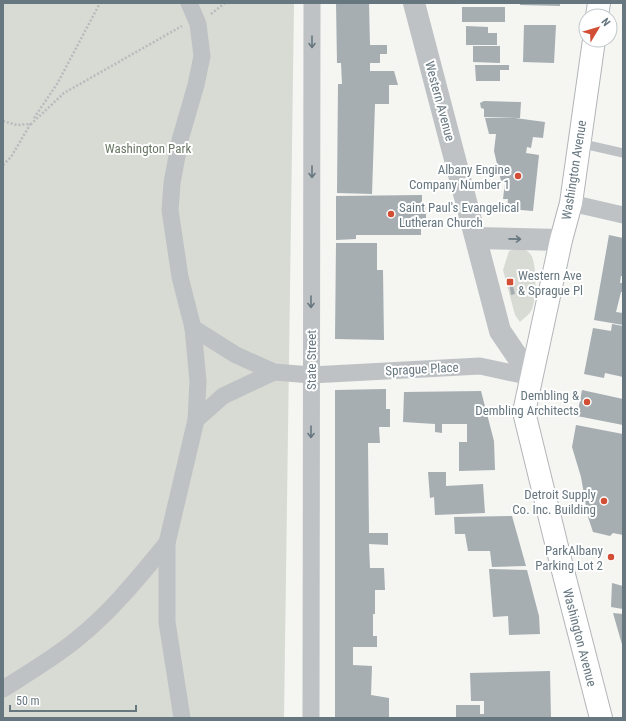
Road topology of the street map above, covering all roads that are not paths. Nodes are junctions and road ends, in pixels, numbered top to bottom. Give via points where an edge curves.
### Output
1 (189, 3) edge
2 (312, 3) edge
3 (414, 3) edge
4 (593, 48) edge
5 (579, 143) junction
6 (623, 153) edge
7 (571, 203) junction
8 (623, 215) edge
9 (476, 238) junction
10 (561, 240) junction
11 (193, 328) junction
12 (274, 372) junction
13 (311, 375) junction
14 (531, 377) junction
15 (196, 420) junction
16 (167, 544) junction
17 (3, 689) edge
18 (182, 718) edge
19 (311, 718) edge
20 (601, 718) edge

1 - 11 street via 198,24 202,56 180,140 170,210 180,277
2 -> 13 street, State Street
3 - 9 street, Western Avenue
4 - 5 main road, Washington Avenue
5 - 6 lane
5 - 7 main road, Washington Avenue
7 - 8 street
7 - 10 main road, Washington Avenue
9 -> 10 street
9 - 14 street, Western Avenue via 500,331
10 - 14 main road, Washington Avenue
11 - 12 street via 236,355
11 - 15 street via 198,381
12 - 13 street, Sprague Place
12 - 15 street via 223,396
13 - 14 street, Sprague Place via 480,366
13 -> 19 street, State Street
14 - 20 main road, Washington Avenue via 524,412
15 - 16 street
16 - 17 street via 118,601 77,639
16 - 18 street via 167,622

